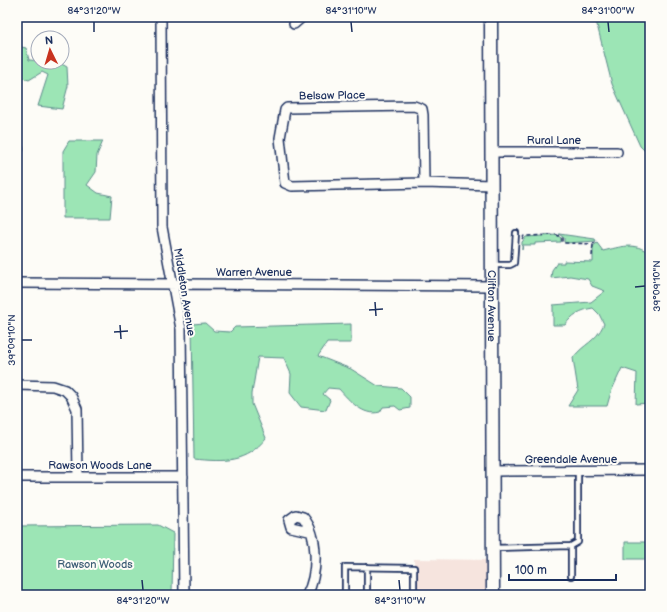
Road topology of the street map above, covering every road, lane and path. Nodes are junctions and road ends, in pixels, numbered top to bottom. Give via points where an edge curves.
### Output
1 (161, 17) edge
2 (302, 17) edge
3 (491, 17) edge
4 (294, 24) dead end
5 (491, 152) junction
6 (617, 152) dead end
7 (424, 184) junction
8 (492, 185) junction
9 (516, 233) dead end
10 (520, 242) dead end
11 (596, 242) dead end
12 (593, 244) junction
13 (592, 256) dead end
14 (492, 265) junction
15 (17, 283) edge
16 (172, 284) junction
17 (491, 286) junction
18 (17, 385) edge
19 (650, 470) edge
20 (493, 471) junction
21 (578, 471) junction
22 (78, 476) junction
23 (17, 477) edge
24 (183, 477) junction
25 (310, 531) dead end
26 (571, 546) junction
27 (493, 548) junction
28 (367, 567) junction
29 (571, 576) dead end
30 (489, 594) edge
31 (184, 595) edge
32 (307, 595) edge
33 (345, 595) edge
34 (367, 595) edge
35 (414, 595) edge
36 (472, 595) edge

1 - 16 street, Middleton Avenue via 162,227
2 - 4 street
3 - 5 main road, Clifton Avenue
5 - 6 street, Rural Lane
5 - 8 main road, Clifton Avenue
7 - 7 street, Belsaw Place via 422,109 418,107 285,110 280,138 284,180 287,184
7 - 8 street, Belsaw Place
8 - 14 main road, Clifton Avenue
9 - 14 lane via 514,263
10 - 12 path via 524,236 557,235 565,243
11 - 12 path
12 - 13 path
14 - 17 main road, Clifton Avenue
15 - 16 street, Warren Avenue
16 - 17 street, Warren Avenue
16 - 24 street, Middleton Avenue via 181,329
17 - 20 main road, Clifton Avenue
18 - 22 street via 53,386 65,390 71,396 77,409
19 - 21 street, Greendale Avenue
20 - 21 street, Greendale Avenue
20 - 27 main road, Clifton Avenue
21 - 26 lane via 578,542
22 - 23 street, Rawson Woods Lane
22 - 24 street, Rawson Woods Lane
24 - 31 street, Middleton Avenue
25 - 32 street via 316,552 313,577
26 - 27 lane
26 - 29 lane
27 - 30 main road, Clifton Avenue
28 - 33 lane via 345,567
28 - 34 lane
28 - 35 lane via 414,568
30 - 36 path

